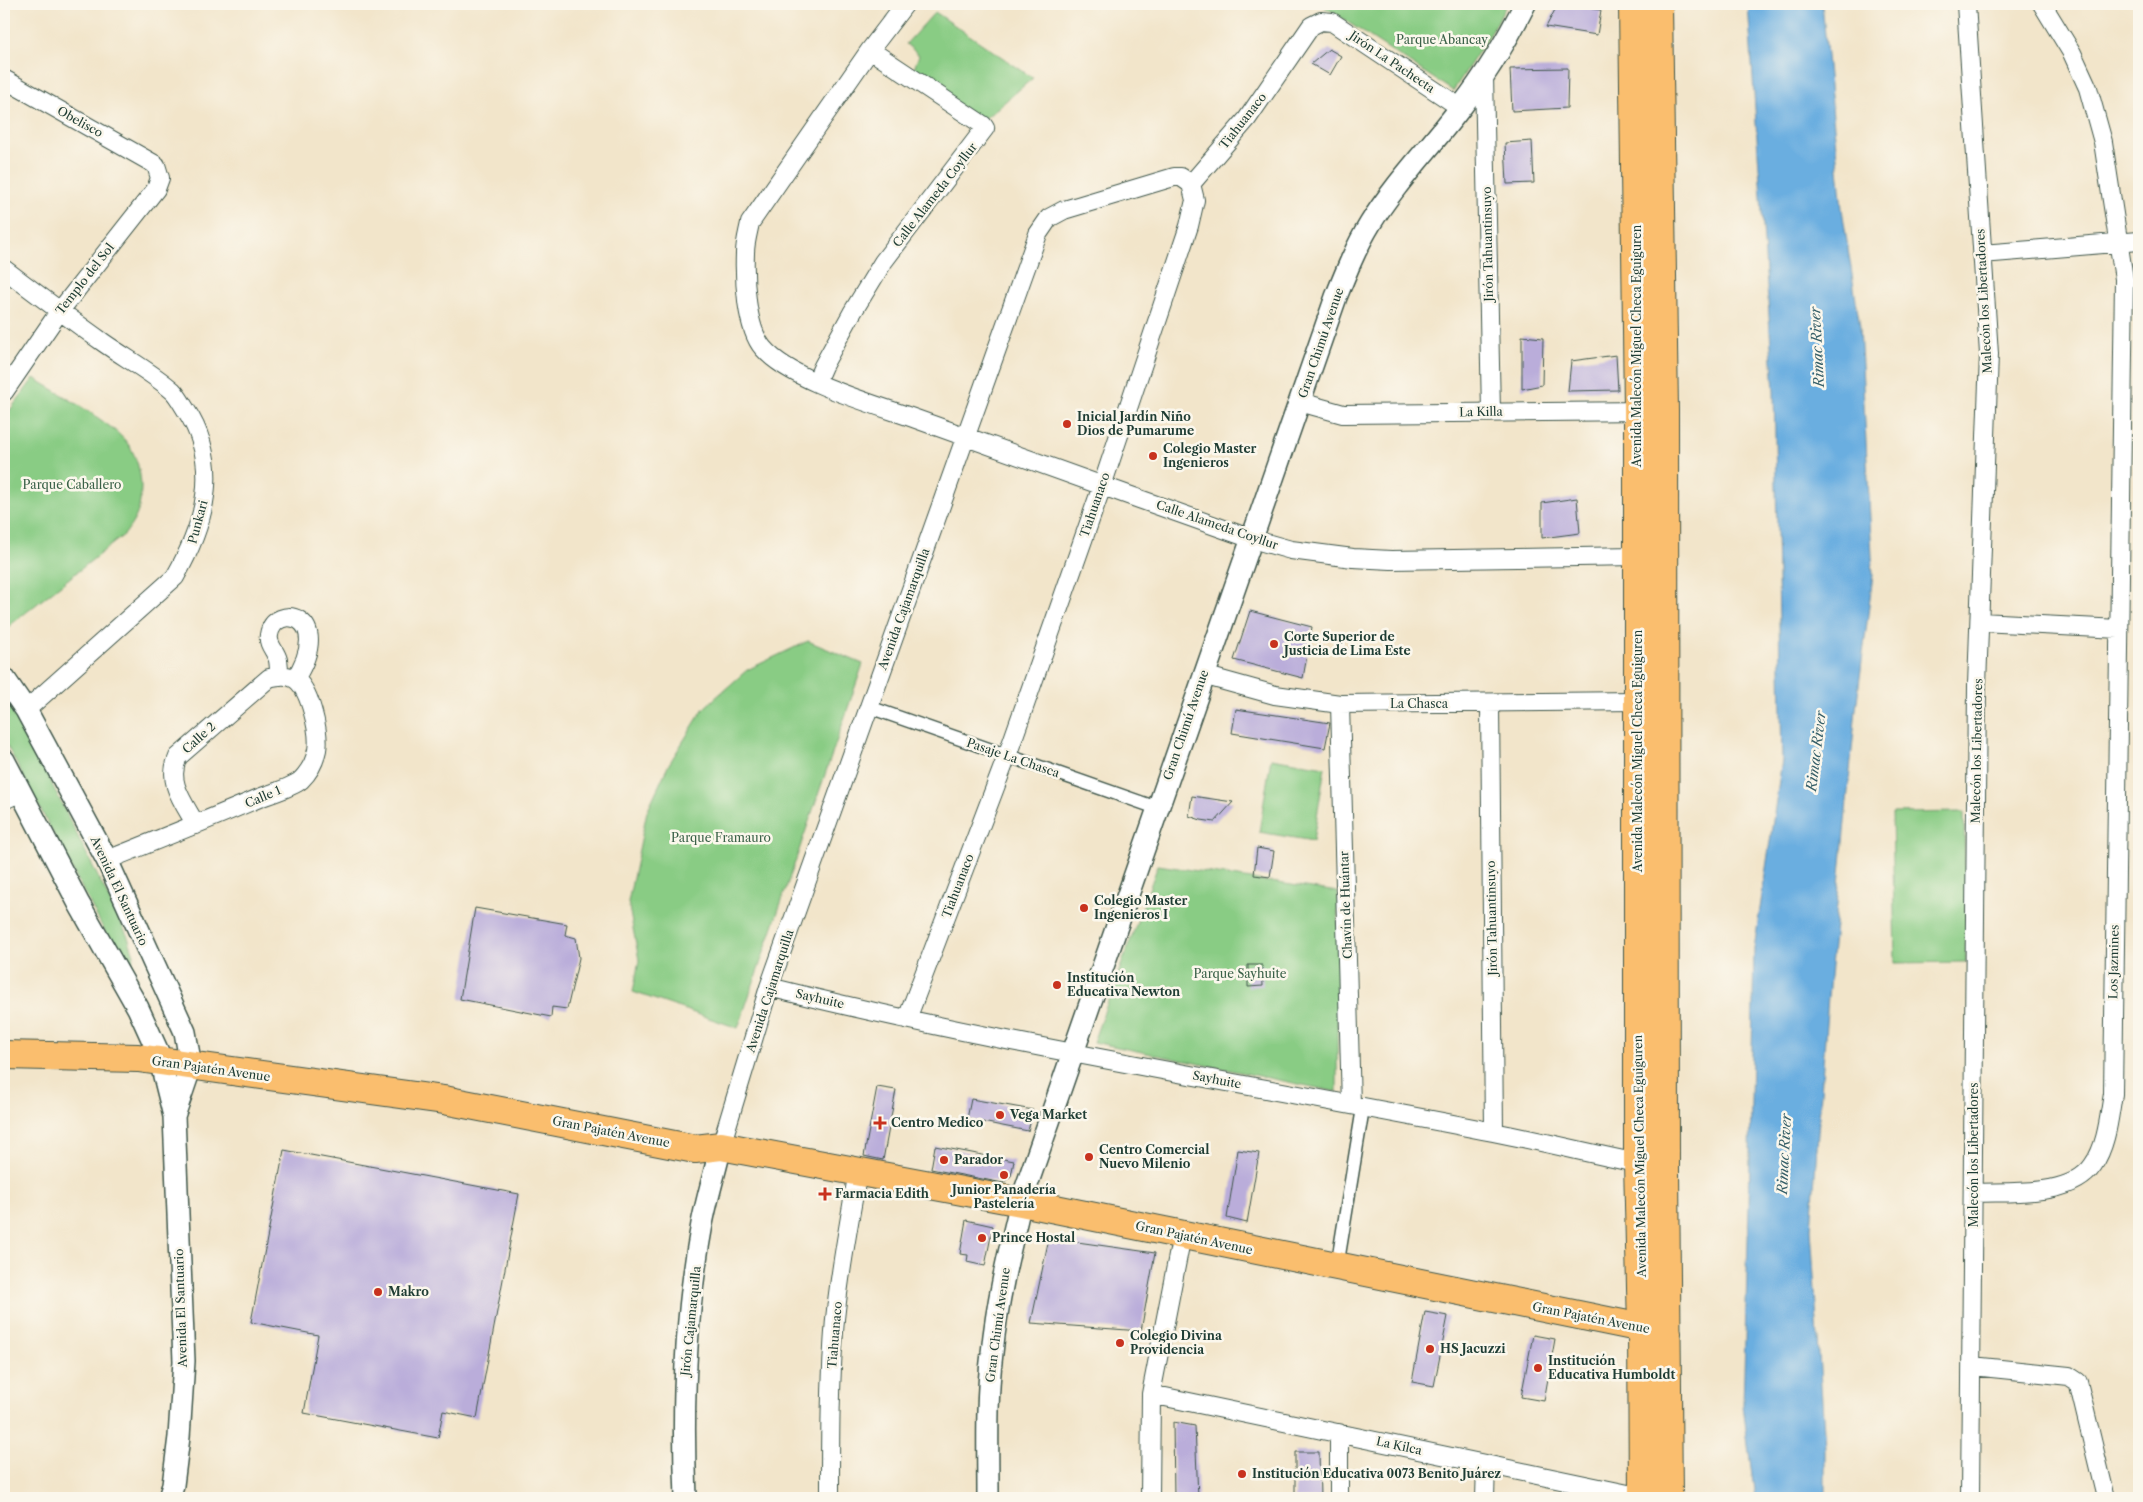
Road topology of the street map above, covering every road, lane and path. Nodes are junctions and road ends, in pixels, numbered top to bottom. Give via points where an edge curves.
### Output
1 (904, 4) edge
2 (1525, 4) edge
3 (1633, 4) edge
4 (1658, 4) edge
5 (1966, 4) edge
6 (2042, 4) edge
7 (1321, 21) joint
8 (870, 50) junction
9 (1484, 75) junction
10 (4, 79) edge
11 (1461, 108) junction
12 (156, 165) joint
13 (1191, 184) junction
14 (2139, 242) edge
15 (2119, 244) junction
16 (1982, 254) junction
17 (4, 269) edge
18 (59, 312) junction
19 (816, 382) junction
20 (4, 392) edge
21 (1300, 402) junction
22 (1651, 411) junction
23 (1491, 412) junction
24 (965, 437) junction
25 (1102, 486) junction
26 (1252, 539) junction
27 (1637, 556) junction
28 (1980, 622) junction
29 (2119, 629) junction
30 (1203, 674) junction
31 (287, 678) joint
32 (6, 687) edge
33 (1638, 701) junction
34 (1340, 704) junction
35 (1490, 704) junction
36 (869, 707) junction
37 (26, 710) junction
38 (1008, 756) junction
39 (4, 760) edge
40 (12, 796) edge
41 (1156, 808) junction
42 (196, 825) junction
43 (107, 860) junction
44 (769, 987) junction
45 (907, 1019) junction
46 (1072, 1053) junction
47 (4, 1055) edge
48 (152, 1057) junction
49 (191, 1060) junction
50 (1357, 1107) junction
51 (174, 1116) junction
52 (1494, 1132) junction
53 (721, 1146) junction
54 (1638, 1163) junction
55 (1665, 1169) junction
56 (858, 1172) junction
57 (1974, 1193) junction
58 (1021, 1202) junction
59 (1182, 1235) junction
60 (1337, 1267) junction
61 (1654, 1330) junction
62 (1972, 1366) junction
63 (1151, 1394) junction
64 (1339, 1434) junction
65 (1486, 1464) junction
66 (169, 1498) edge
67 (686, 1498) edge
68 (830, 1498) edge
69 (988, 1498) edge
70 (1150, 1498) edge
71 (1339, 1498) edge
72 (1485, 1498) edge
73 (1650, 1498) edge
74 (1970, 1498) edge
75 (2106, 1498) edge

1 - 8 street, Calle Alameda Coyllur
2 - 9 street, Gran Chimú Avenue
3 - 22 main road, Avenida Malecón Miguel Checa Eguiguren
4 - 22 main road, Avenida Malecón Miguel Checa Eguiguren
5 - 16 street, Malecón los Libertadores
6 - 15 street, Los Jazmines via 2072,53 2088,88 2104,142
7 - 11 street, Jirón La Pachecta via 1332,22
7 - 13 street, Tiahuanaco via 1311,26 1247,119
8 - 19 street, Calle Alameda Coyllur via 750,223 745,252 751,323 762,347 778,363
8 - 19 street, Calle Alameda Coyllur via 985,128 882,262
9 - 11 street, Gran Chimú Avenue
9 - 23 street, Jirón Tahuantinsuyo
10 - 12 street, Obelisco
11 - 21 street, Gran Chimú Avenue via 1389,196 1350,261
12 - 18 street, Templo del Sol via 160,178 156,189
13 - 24 street, Avenida Cajamarquilla via 1181,177 1174,177 1064,210 1049,218 1038,234
13 - 25 street, Tiahuanaco via 1195,200 1189,226
14 - 15 street
15 - 16 street
15 - 29 street, Los Jazmines via 2124,279
16 - 28 street, Malecón los Libertadores via 1989,354
17 - 18 street, Punkari
18 - 20 street, Templo del Sol
18 - 37 street, Punkari via 174,392 193,421 204,451 207,482 203,512 191,549 175,577
19 - 24 street, Calle Alameda Coyllur
21 - 23 street, La Killa via 1343,414
21 - 26 street, Gran Chimú Avenue
22 - 23 street, La Killa
22 - 27 main road, Avenida Malecón Miguel Checa Eguiguren
22 - 55 main road, Avenida Malecón Miguel Checa Eguiguren
24 - 25 street, Calle Alameda Coyllur
24 - 36 street, Avenida Cajamarquilla
25 - 26 street, Calle Alameda Coyllur
25 - 38 street, Tiahuanaco
26 - 27 street, Calle Alameda Coyllur via 1291,550 1390,560
26 - 30 street, Gran Chimú Avenue
27 - 33 main road, Avenida Malecón Miguel Checa Eguiguren
28 - 29 street
28 - 57 street, Malecón los Libertadores
29 - 57 street, Los Jazmines via 2113,1094 2107,1127 2093,1165 2068,1186
30 - 34 street, La Chasca via 1275,696
30 - 41 street, Gran Chimú Avenue
31 - 42 street, Calle 2 via 269,678 178,758 174,766 174,784
31 - 42 street, Calle 1 via 302,687 310,703 318,735 311,766 299,781
32 - 37 street, Avenida El Santuario
33 - 35 street, La Chasca
33 - 54 main road, Avenida Malecón Miguel Checa Eguiguren
34 - 35 street, La Chasca
34 - 50 street, Chavín de Huántar
35 - 52 street, Jirón Tahuantinsuyo
36 - 38 street, Pasaje La Chasca
36 - 44 street, Avenida Cajamarquilla
37 - 43 street, Avenida El Santuario
38 - 41 street, Pasaje La Chasca
38 - 45 street, Tiahuanaco
39 - 40 street, Avenida El Santuario
40 - 48 street, Avenida El Santuario via 138,1008
41 - 46 street, Gran Chimú Avenue
42 - 43 street, Calle 1
43 - 49 street, Avenida El Santuario via 185,1032
44 - 45 street, Sayhuite
44 - 53 street, Avenida Cajamarquilla
45 - 46 street, Sayhuite
46 - 50 street, Sayhuite
46 - 58 street, Gran Chimú Avenue
47 - 48 main road, Gran Pajatén Avenue
48 - 49 main road, Gran Pajatén Avenue
48 - 51 street, Avenida El Santuario
49 - 51 street, Avenida El Santuario
49 - 53 main road, Gran Pajatén Avenue via 444,1100 695,1149
50 - 52 street, Sayhuite
50 - 60 street
51 - 66 street, Avenida El Santuario via 184,1361 179,1437
52 - 54 street, Sayhuite
53 - 56 main road, Gran Pajatén Avenue
53 - 67 street, Jirón Cajamarquilla via 702,1225 687,1345 684,1399
54 - 55 street, Sayhuite
54 - 61 main road, Avenida Malecón Miguel Checa Eguiguren
55 - 61 main road, Avenida Malecón Miguel Checa Eguiguren
56 - 58 main road, Gran Pajatén Avenue
56 - 68 street, Tiahuanaco via 835,1319
57 - 62 street, Malecón los Libertadores
58 - 59 main road, Gran Pajatén Avenue
58 - 69 street, Gran Chimú Avenue via 1000,1288 992,1353
59 - 60 main road, Gran Pajatén Avenue
59 - 63 street
60 - 61 main road, Gran Pajatén Avenue
61 - 73 main road, Avenida Malecón Miguel Checa Eguiguren
62 - 74 street, Malecón los Libertadores
62 - 75 street via 2069,1376 2078,1382
63 - 64 street, La Kilca
63 - 70 street
64 - 65 street, La Kilca
64 - 71 street
65 - 72 street
65 - 73 street, La Kilca

